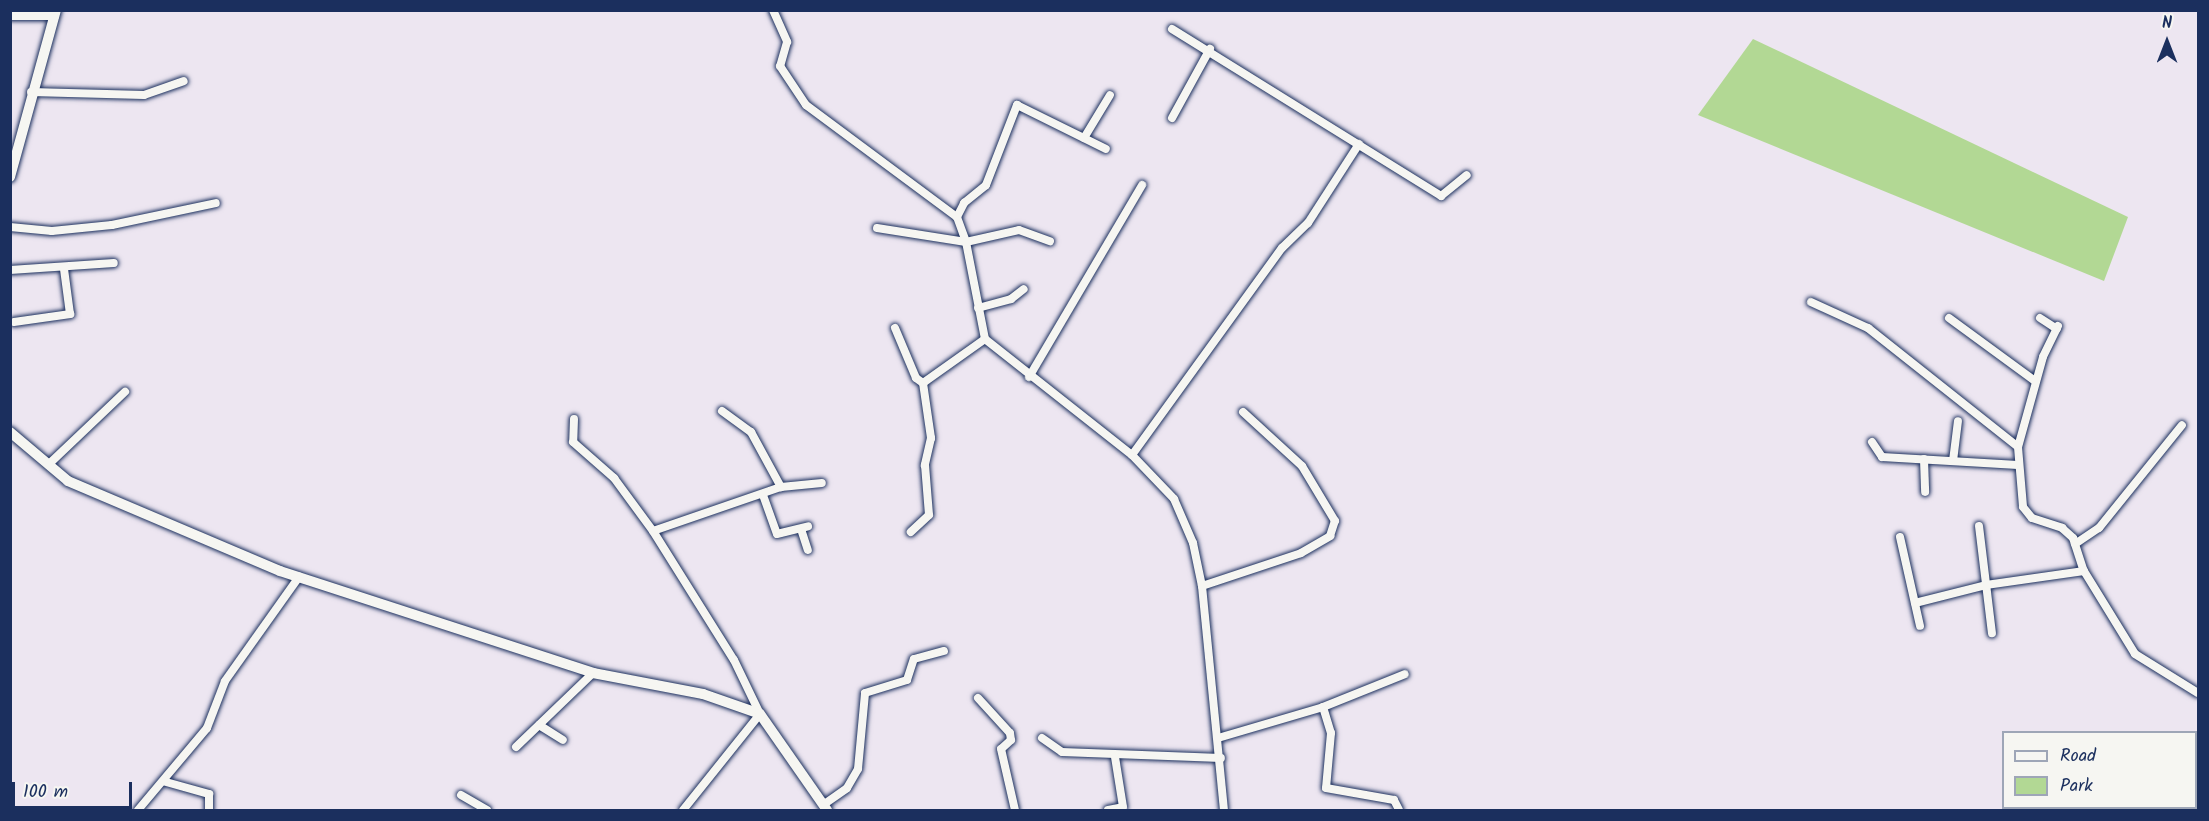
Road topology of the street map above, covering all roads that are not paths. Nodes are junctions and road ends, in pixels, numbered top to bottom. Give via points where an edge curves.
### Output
1 (773, 10) edge
2 (56, 13) edge
3 (10, 16) edge
4 (1172, 28) dead end
5 (1210, 49) junction
6 (184, 81) dead end
7 (31, 92) junction
8 (1110, 95) dead end
9 (1172, 118) dead end
10 (1084, 138) junction
11 (1359, 144) junction
12 (1106, 149) dead end
13 (1467, 175) dead end
14 (11, 176) edge
15 (1142, 185) dead end
16 (216, 202) dead end
17 (957, 218) junction
18 (10, 227) edge
19 (877, 228) dead end
20 (1050, 241) dead end
21 (966, 242) junction
22 (114, 263) dead end
23 (64, 268) junction
24 (10, 270) edge
25 (1024, 289) dead end
26 (1811, 302) dead end
27 (978, 308) junction
28 (1948, 318) dead end
29 (2040, 318) dead end
30 (14, 322) dead end
31 (895, 328) dead end
32 (985, 339) junction
33 (1029, 377) junction
34 (2035, 381) junction
35 (924, 383) junction
36 (125, 392) dead end
37 (722, 411) dead end
38 (1243, 412) dead end
39 (574, 419) dead end
40 (1958, 421) dead end
41 (2182, 425) dead end
42 (11, 436) edge
43 (1872, 442) dead end
44 (2018, 447) junction
45 (1132, 455) junction
46 (1924, 459) junction
47 (1953, 461) junction
48 (49, 464) junction
49 (2018, 465) junction
50 (822, 483) dead end
51 (781, 487) junction
52 (1925, 492) dead end
53 (763, 495) junction
54 (1979, 526) dead end
55 (653, 531) junction
56 (911, 532) dead end
57 (1900, 537) dead end
58 (2075, 544) junction
59 (808, 550) dead end
60 (2084, 571) junction
61 (299, 577) junction
62 (1986, 585) junction
63 (1202, 586) junction
64 (1915, 603) junction
65 (1920, 626) dead end
66 (1992, 633) dead end
67 (944, 651) dead end
68 (593, 673) junction
69 (1405, 674) dead end
70 (2199, 693) edge
71 (978, 698) dead end
72 (1323, 707) junction
73 (760, 714) junction
74 (540, 725) junction
75 (1042, 738) dead end
76 (1218, 738) junction
77 (563, 740) dead end
78 (516, 747) dead end
79 (1115, 757) junction
80 (1221, 758) junction
81 (166, 782) junction
82 (461, 795) dead end
83 (825, 808) edge
84 (138, 810) edge
85 (209, 810) edge
86 (487, 810) edge
87 (683, 810) edge
88 (1015, 810) edge
89 (1108, 810) edge
90 (1224, 810) edge
91 (1399, 810) edge

1 - 17 street via 787,42 780,66 806,105
2 - 3 street
2 - 7 street
4 - 5 street
5 - 9 street
5 - 11 street
6 - 7 street via 144,95
7 - 14 street
8 - 10 street
10 - 12 street
10 - 17 street via 1017,105 986,184 964,203
11 - 13 street via 1441,196
11 - 45 street via 1308,223 1282,248
15 - 33 street
16 - 18 street via 112,225 52,231
17 - 21 street
19 - 21 street
20 - 21 street via 1008,229
21 - 27 street
22 - 23 street
23 - 24 street
23 - 30 street via 70,314
25 - 27 street via 1011,299
26 - 44 street via 1868,328
27 - 32 street
28 - 34 street
29 - 34 street via 2057,327
31 - 35 street via 916,378
32 - 33 street
32 - 35 street
33 - 45 street
34 - 44 street
35 - 56 street via 931,438 925,465 929,515
36 - 48 street
37 - 51 street via 751,432
38 - 63 street via 1302,466 1335,521 1330,536 1301,553
39 - 55 street via 573,442 614,478
40 - 47 street
41 - 58 street via 2099,528
42 - 48 street
43 - 46 street via 1882,457
44 - 49 street
45 - 63 street via 1174,499 1193,543
46 - 47 street
46 - 52 street
47 - 49 street
48 - 61 street via 68,481
49 - 58 street via 2027,513 2068,532
50 - 51 street
51 - 53 street
53 - 55 street
53 - 59 street via 777,534 804,528
54 - 62 street
55 - 73 street via 734,660
57 - 64 street
58 - 60 street
60 - 62 street
60 - 70 street via 2135,654
61 - 68 street
61 - 81 street via 225,681 207,728
62 - 64 street
62 - 66 street
63 - 76 street
64 - 65 street
67 - 83 street via 914,658 907,680 865,693 858,769 847,788
68 - 73 street via 703,694
68 - 74 street
69 - 72 street
71 - 88 street via 1010,733 1011,740 1001,749
72 - 76 street
72 - 91 street via 1331,733 1326,788 1394,800
73 - 83 street
73 - 87 street
74 - 77 street
74 - 78 street
75 - 79 street via 1062,752
76 - 80 street
79 - 80 street
79 - 89 street via 1123,807
80 - 90 street
81 - 84 street
81 - 85 street via 209,794
82 - 86 street

